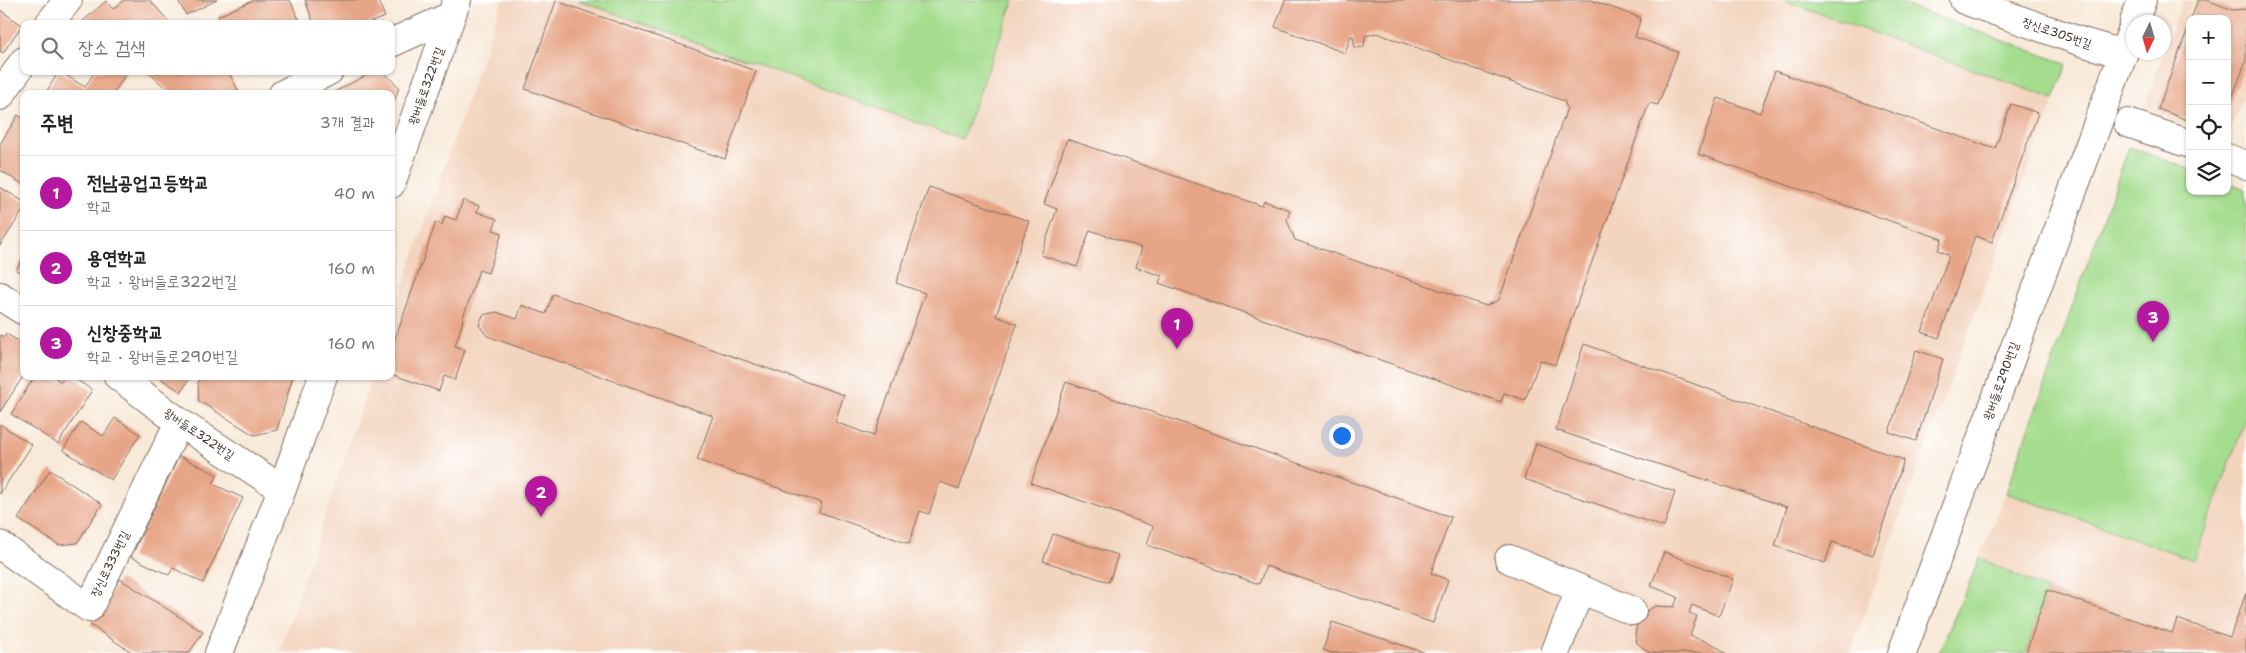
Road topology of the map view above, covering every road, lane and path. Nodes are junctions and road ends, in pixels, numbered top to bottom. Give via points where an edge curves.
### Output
1 (68, 0) edge
2 (1964, 0) edge
3 (2142, 0) edge
4 (454, 8) edge
5 (2137, 15) edge
6 (53, 20) edge
7 (395, 41) edge
8 (2126, 46) edge
9 (2123, 54) junction
10 (20, 67) edge
11 (321, 75) edge
12 (290, 90) edge
13 (0, 96) edge
14 (2128, 123) dead end
15 (2186, 143) edge
16 (2231, 159) edge
17 (2246, 164) edge
18 (395, 173) edge
19 (0, 296) edge
20 (20, 308) edge
21 (123, 380) edge
22 (321, 380) edge
23 (179, 422) junction
24 (282, 490) junction
25 (0, 545) edge
26 (1509, 559) dead end
27 (1580, 590) junction
28 (1632, 611) dead end
29 (219, 653) edge
30 (1555, 653) edge
31 (1902, 653) edge

1 - 6 street
2 - 9 street, 장신로305번길
3 - 5 street, 왕버들로290번길
4 - 7 street, 왕버들로322번길
4 - 18 street, 왕버들로322번길
8 - 9 street, 왕버들로290번길
9 - 31 street, 왕버들로290번길
10 - 13 street
11 - 12 street
14 - 15 street
16 - 17 street
19 - 20 street
21 - 23 street, 왕버들로322번길
22 - 24 street
23 - 24 street, 왕버들로322번길
23 - 25 street, 장신로333번길 via 89,608
24 - 29 street
26 - 27 street
27 - 28 street
27 - 30 street

